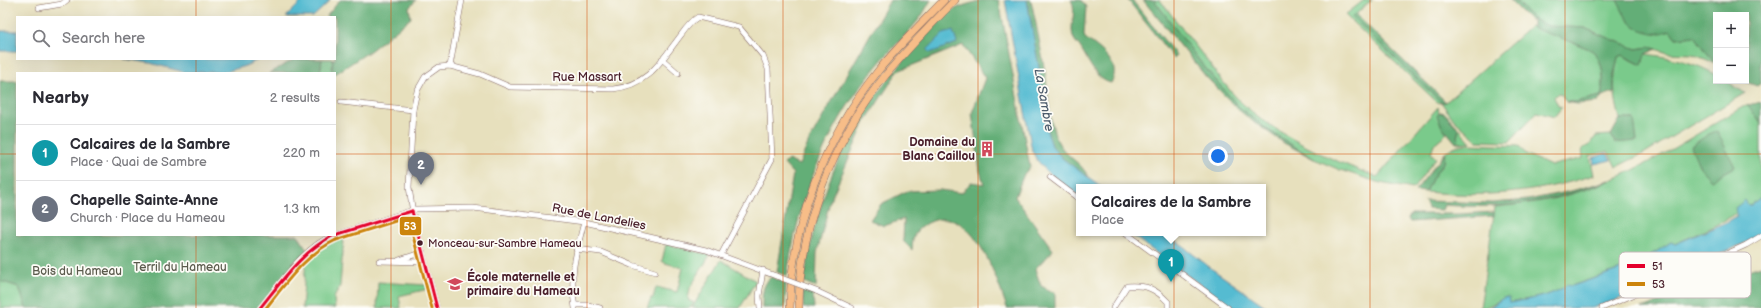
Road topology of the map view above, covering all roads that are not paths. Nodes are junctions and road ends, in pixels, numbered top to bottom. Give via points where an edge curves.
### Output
1 (67, 0) edge
2 (462, 0) edge
3 (955, 0) edge
4 (944, 1) edge
5 (39, 8) dead end
6 (662, 59) junction
7 (450, 66) junction
8 (678, 73) dead end
9 (341, 102) dead end
10 (412, 110) junction
11 (1050, 177) dead end
12 (1076, 197) edge
13 (412, 210) junction
14 (584, 222) junction
15 (336, 235) edge
16 (333, 236) edge
17 (1130, 236) edge
18 (1761, 236) edge
19 (576, 249) junction
20 (423, 252) junction
21 (1731, 252) edge
22 (721, 255) junction
23 (379, 261) dead end
24 (396, 261) junction
25 (426, 262) junction
26 (763, 270) junction
27 (655, 272) dead end
28 (1626, 298) edge
29 (575, 307) edge
30 (260, 308) edge
31 (438, 308) edge
32 (600, 308) edge
33 (760, 308) edge
34 (790, 308) edge
35 (799, 308) edge
36 (852, 308) edge
37 (1113, 308) edge
38 (1168, 308) edge
39 (1228, 308) edge
40 (1602, 308) edge

1 - 5 street via 62,4
2 - 7 street
3 - 35 highway via 884,76 846,133 827,174 809,229 802,263
4 - 34 highway via 878,71 838,130 809,197 794,260
6 - 7 street, Rue Massart via 640,82 613,89 510,87 480,74
6 - 8 street
6 - 22 street, Rue Massart via 698,17 738,26 763,56 768,69 772,159
7 - 10 street via 439,67 424,77
9 - 10 street
10 - 13 street via 409,187
11 - 12 street
13 - 14 street, Rue de Landelies via 473,208
13 - 15 street, Rue de Landelies
13 - 20 street
14 - 19 street
14 - 22 street, Rue de Landelies
16 - 30 street, Rue de Landelies via 308,251
17 - 39 street
18 - 21 street
19 - 27 street via 601,252
19 - 29 street via 572,284
20 - 24 street
20 - 25 street
22 - 26 street, Rue de Landelies
23 - 24 street
24 - 25 street
25 - 31 street
26 - 33 street
26 - 36 street, Rue de Landelies, bridge
28 - 40 street
29 - 32 street via 588,304
37 - 38 street via 1127,286 1143,286 1160,293 1168,302

